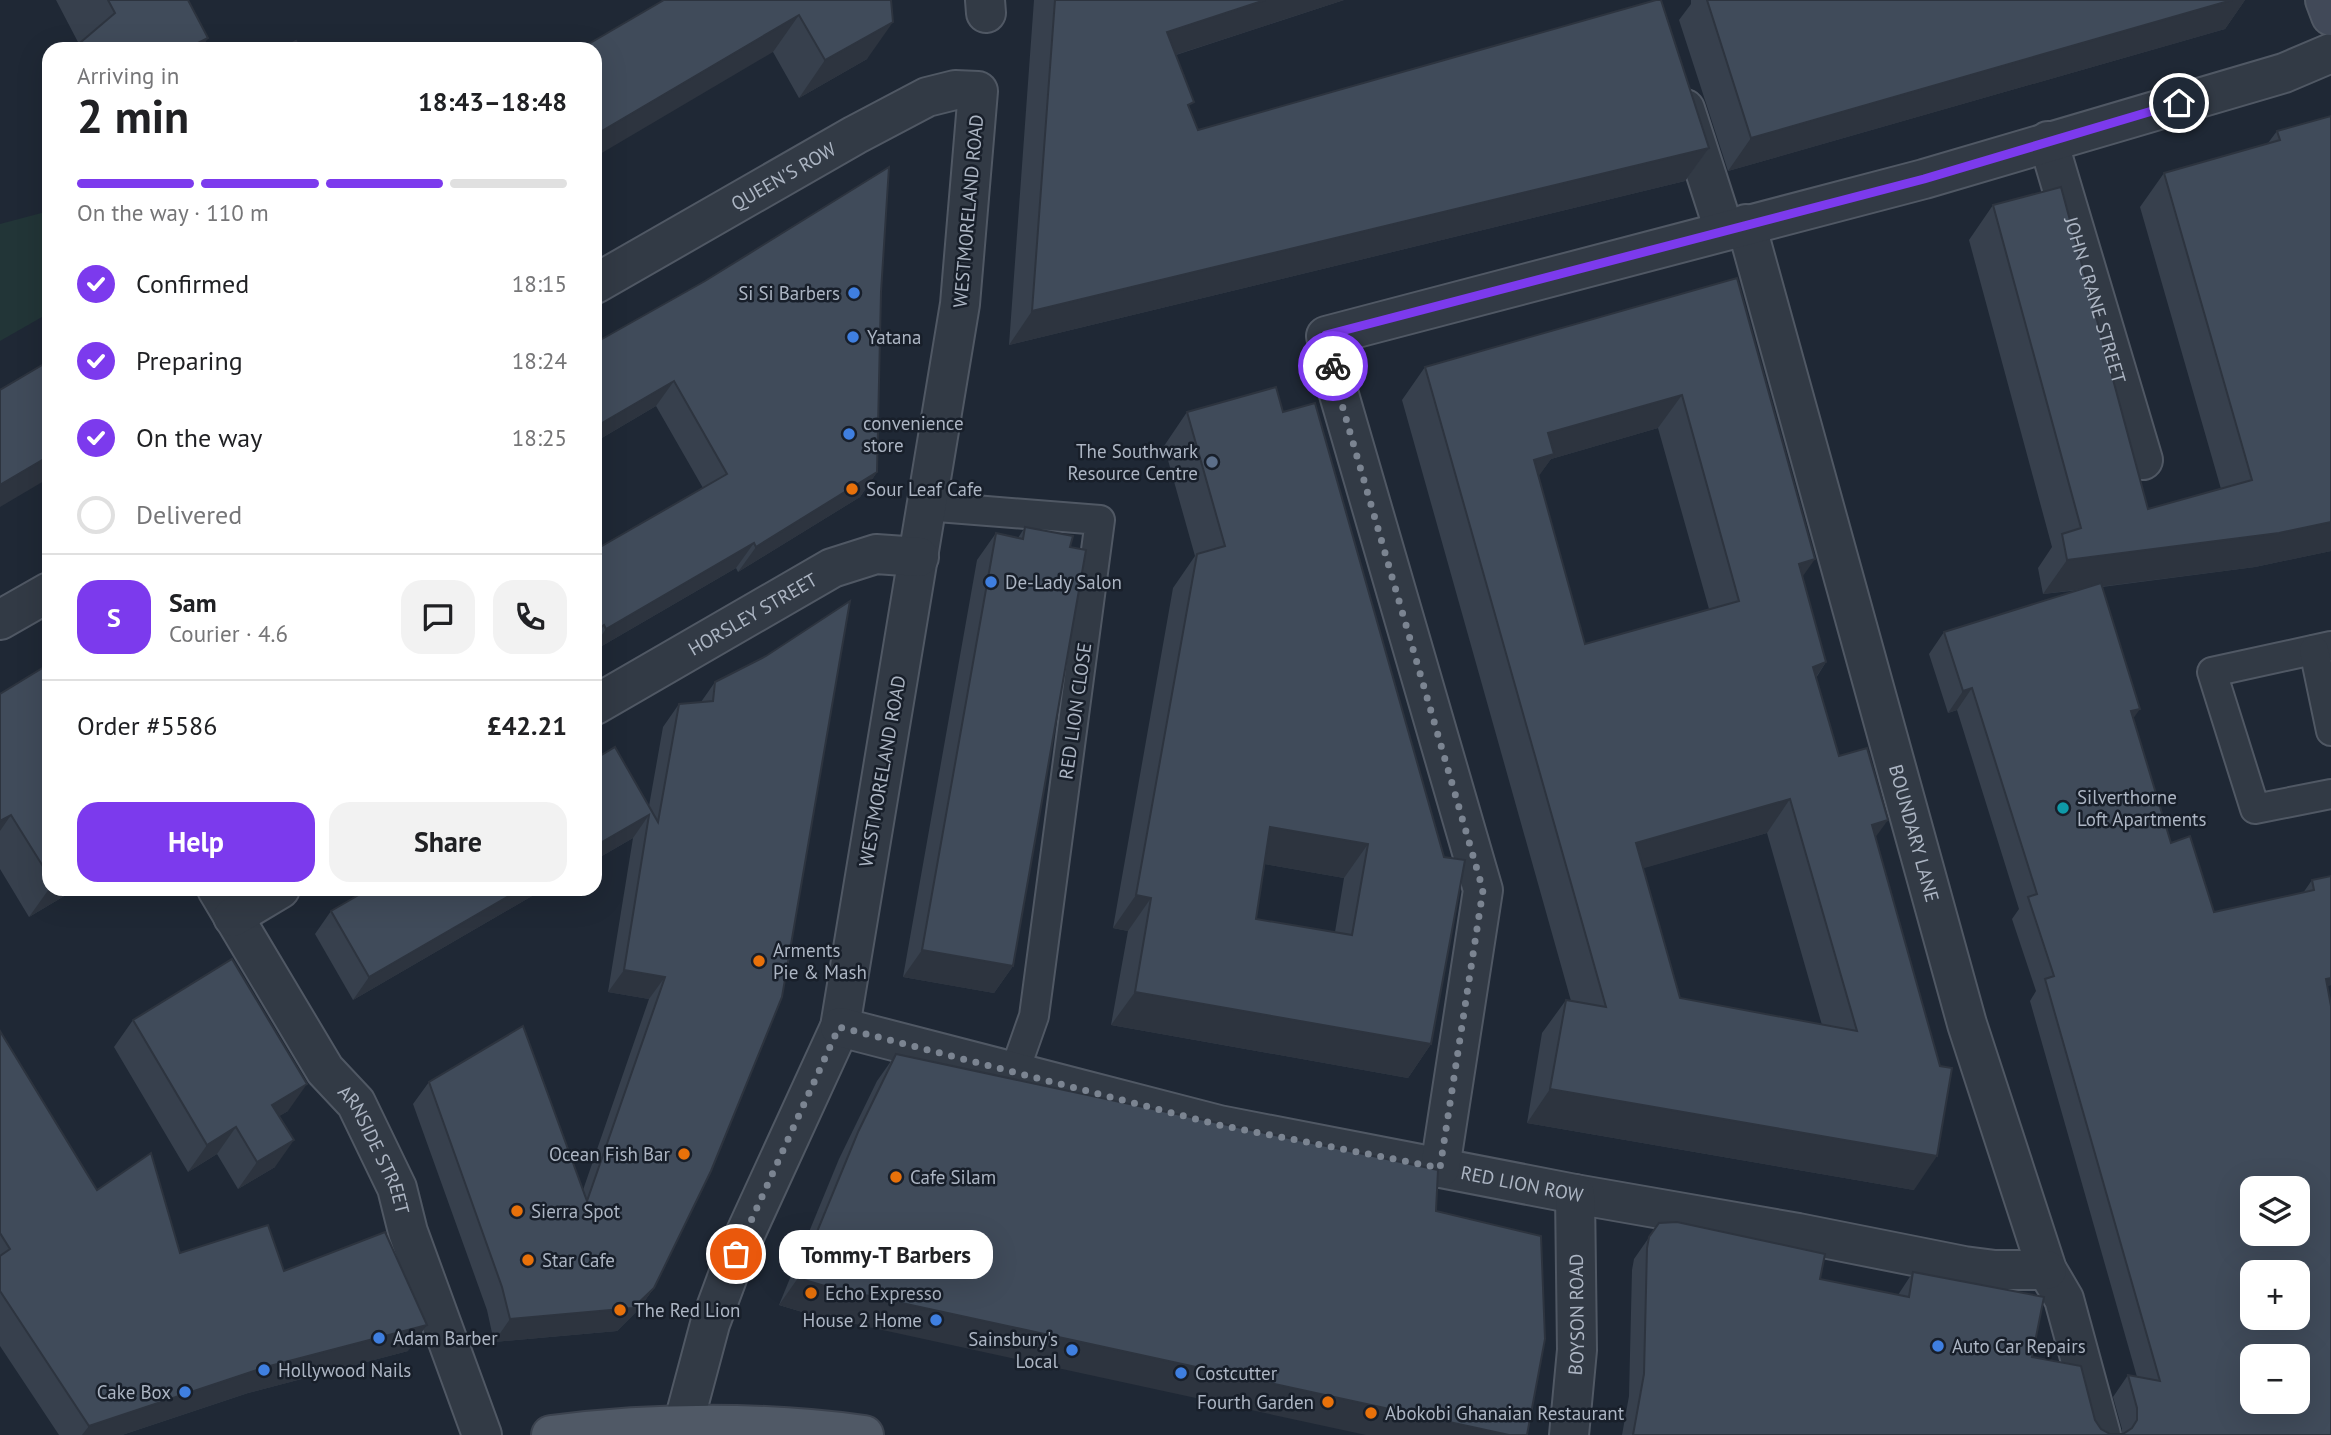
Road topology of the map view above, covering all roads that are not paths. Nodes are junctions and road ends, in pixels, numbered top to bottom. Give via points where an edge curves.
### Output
1 (2325, 0) edge
2 (2331, 16) edge
3 (2331, 53) edge
4 (1675, 77) edge
5 (978, 91) joint
6 (2048, 141) junction
7 (1735, 227) junction
8 (602, 281) edge
9 (2143, 460) dead end
10 (925, 506) junction
11 (919, 557) junction
12 (42, 603) edge
13 (0, 620) edge
14 (2322, 648) edge
15 (602, 701) edge
16 (2331, 731) edge
17 (2331, 794) edge
18 (252, 896) edge
19 (225, 903) edge
20 (839, 1027) junction
21 (1014, 1073) junction
22 (1440, 1168) junction
23 (1575, 1194) junction
24 (2046, 1270) junction
25 (683, 1425) junction
26 (482, 1435) edge
27 (551, 1435) edge
28 (864, 1435) edge
29 (1569, 1435) edge
30 (2101, 1435) edge

1 - 2 main road
3 - 6 street via 2284,73
4 - 7 street, BOUNDARY LANE
5 - 8 street, QUEEN'S ROW via 955,90 927,97
5 - 10 street, WESTMORELAND ROAD via 960,304
6 - 7 street via 1924,179
6 - 9 street, JOHN CRANE STREET
7 - 22 street via 1326,335 1338,391 1483,890
7 - 24 street, BOUNDARY LANE via 1967,1024
10 - 11 street, WESTMORELAND ROAD
10 - 21 lane, RED LION CLOSE via 1100,520 1034,1016
11 - 15 street, HORSLEY STREET via 876,554 832,568
11 - 20 street, WESTMORELAND ROAD
12 - 13 street
14 - 16 lane
14 - 17 lane via 2212,673 2255,809
18 - 19 street
19 - 26 street, ARNSIDE STREET via 325,1070 356,1102 397,1188 408,1231
20 - 21 street, RED LION ROW
20 - 25 street, WESTMORELAND ROAD via 736,1254 710,1324
21 - 22 street, RED LION ROW via 1219,1125
22 - 23 street, RED LION ROW
23 - 24 street, RED LION ROW via 1965,1266
23 - 29 street, BOYSON ROAD via 1577,1350
24 - 30 street, BOUNDARY LANE via 2064,1299
25 - 27 main road
25 - 28 main road

